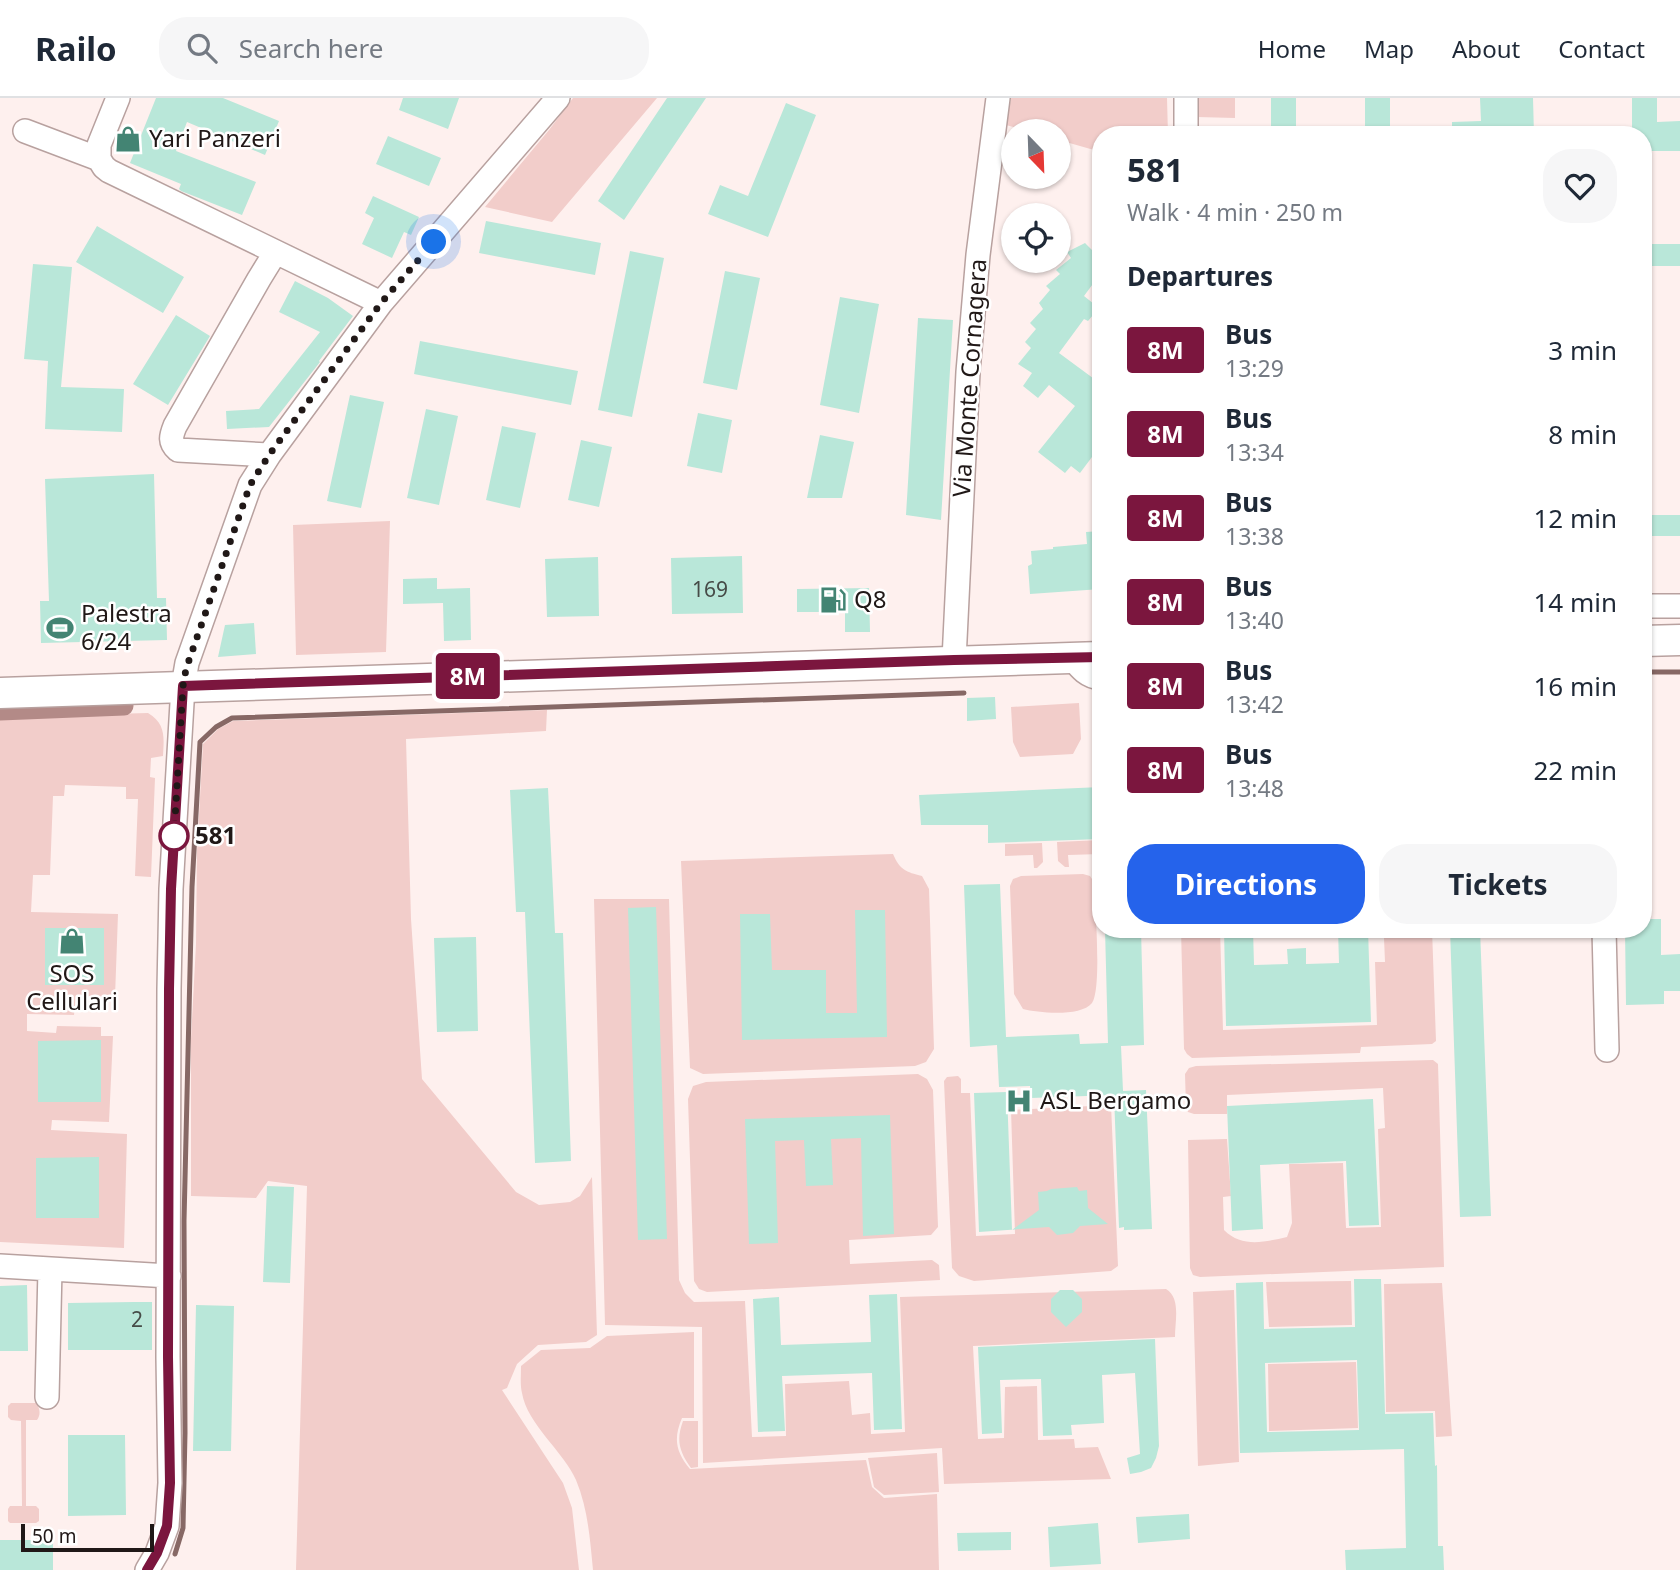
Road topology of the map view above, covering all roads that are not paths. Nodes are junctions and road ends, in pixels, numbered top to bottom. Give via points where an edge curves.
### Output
1 (118, 98) edge
2 (998, 98) edge
3 (1186, 98) edge
4 (548, 100) edge
5 (1186, 126) edge
6 (25, 131) dead end
7 (99, 159) junction
8 (275, 253) junction
9 (381, 303) junction
10 (269, 455) junction
11 (1652, 606) edge
12 (1680, 606) edge
13 (1680, 640) edge
14 (1652, 641) edge
15 (1086, 658) edge
16 (954, 660) junction
17 (1092, 676) edge
18 (183, 686) junction
19 (0, 693) edge
20 (1604, 938) edge
21 (1607, 1050) dead end
22 (0, 1266) edge
23 (50, 1269) junction
24 (169, 1276) junction
25 (47, 1397) dead end
26 (147, 1570) edge

1 - 7 street via 99,145
2 - 16 street, Via Monte Cornagera via 968,372
3 - 5 street
4 - 9 street
6 - 7 street
7 - 8 street via 109,171
8 - 9 street
8 - 10 street via 171,438 178,450
9 - 10 street
10 - 18 street via 250,485
11 - 12 street
13 - 14 main road
15 - 16 main road
15 - 17 street via 1083,671
16 - 18 main road
18 - 19 main road
18 - 24 street via 170,926
20 - 21 street
22 - 23 street
23 - 24 street
23 - 25 street
24 - 26 street via 167,1526

